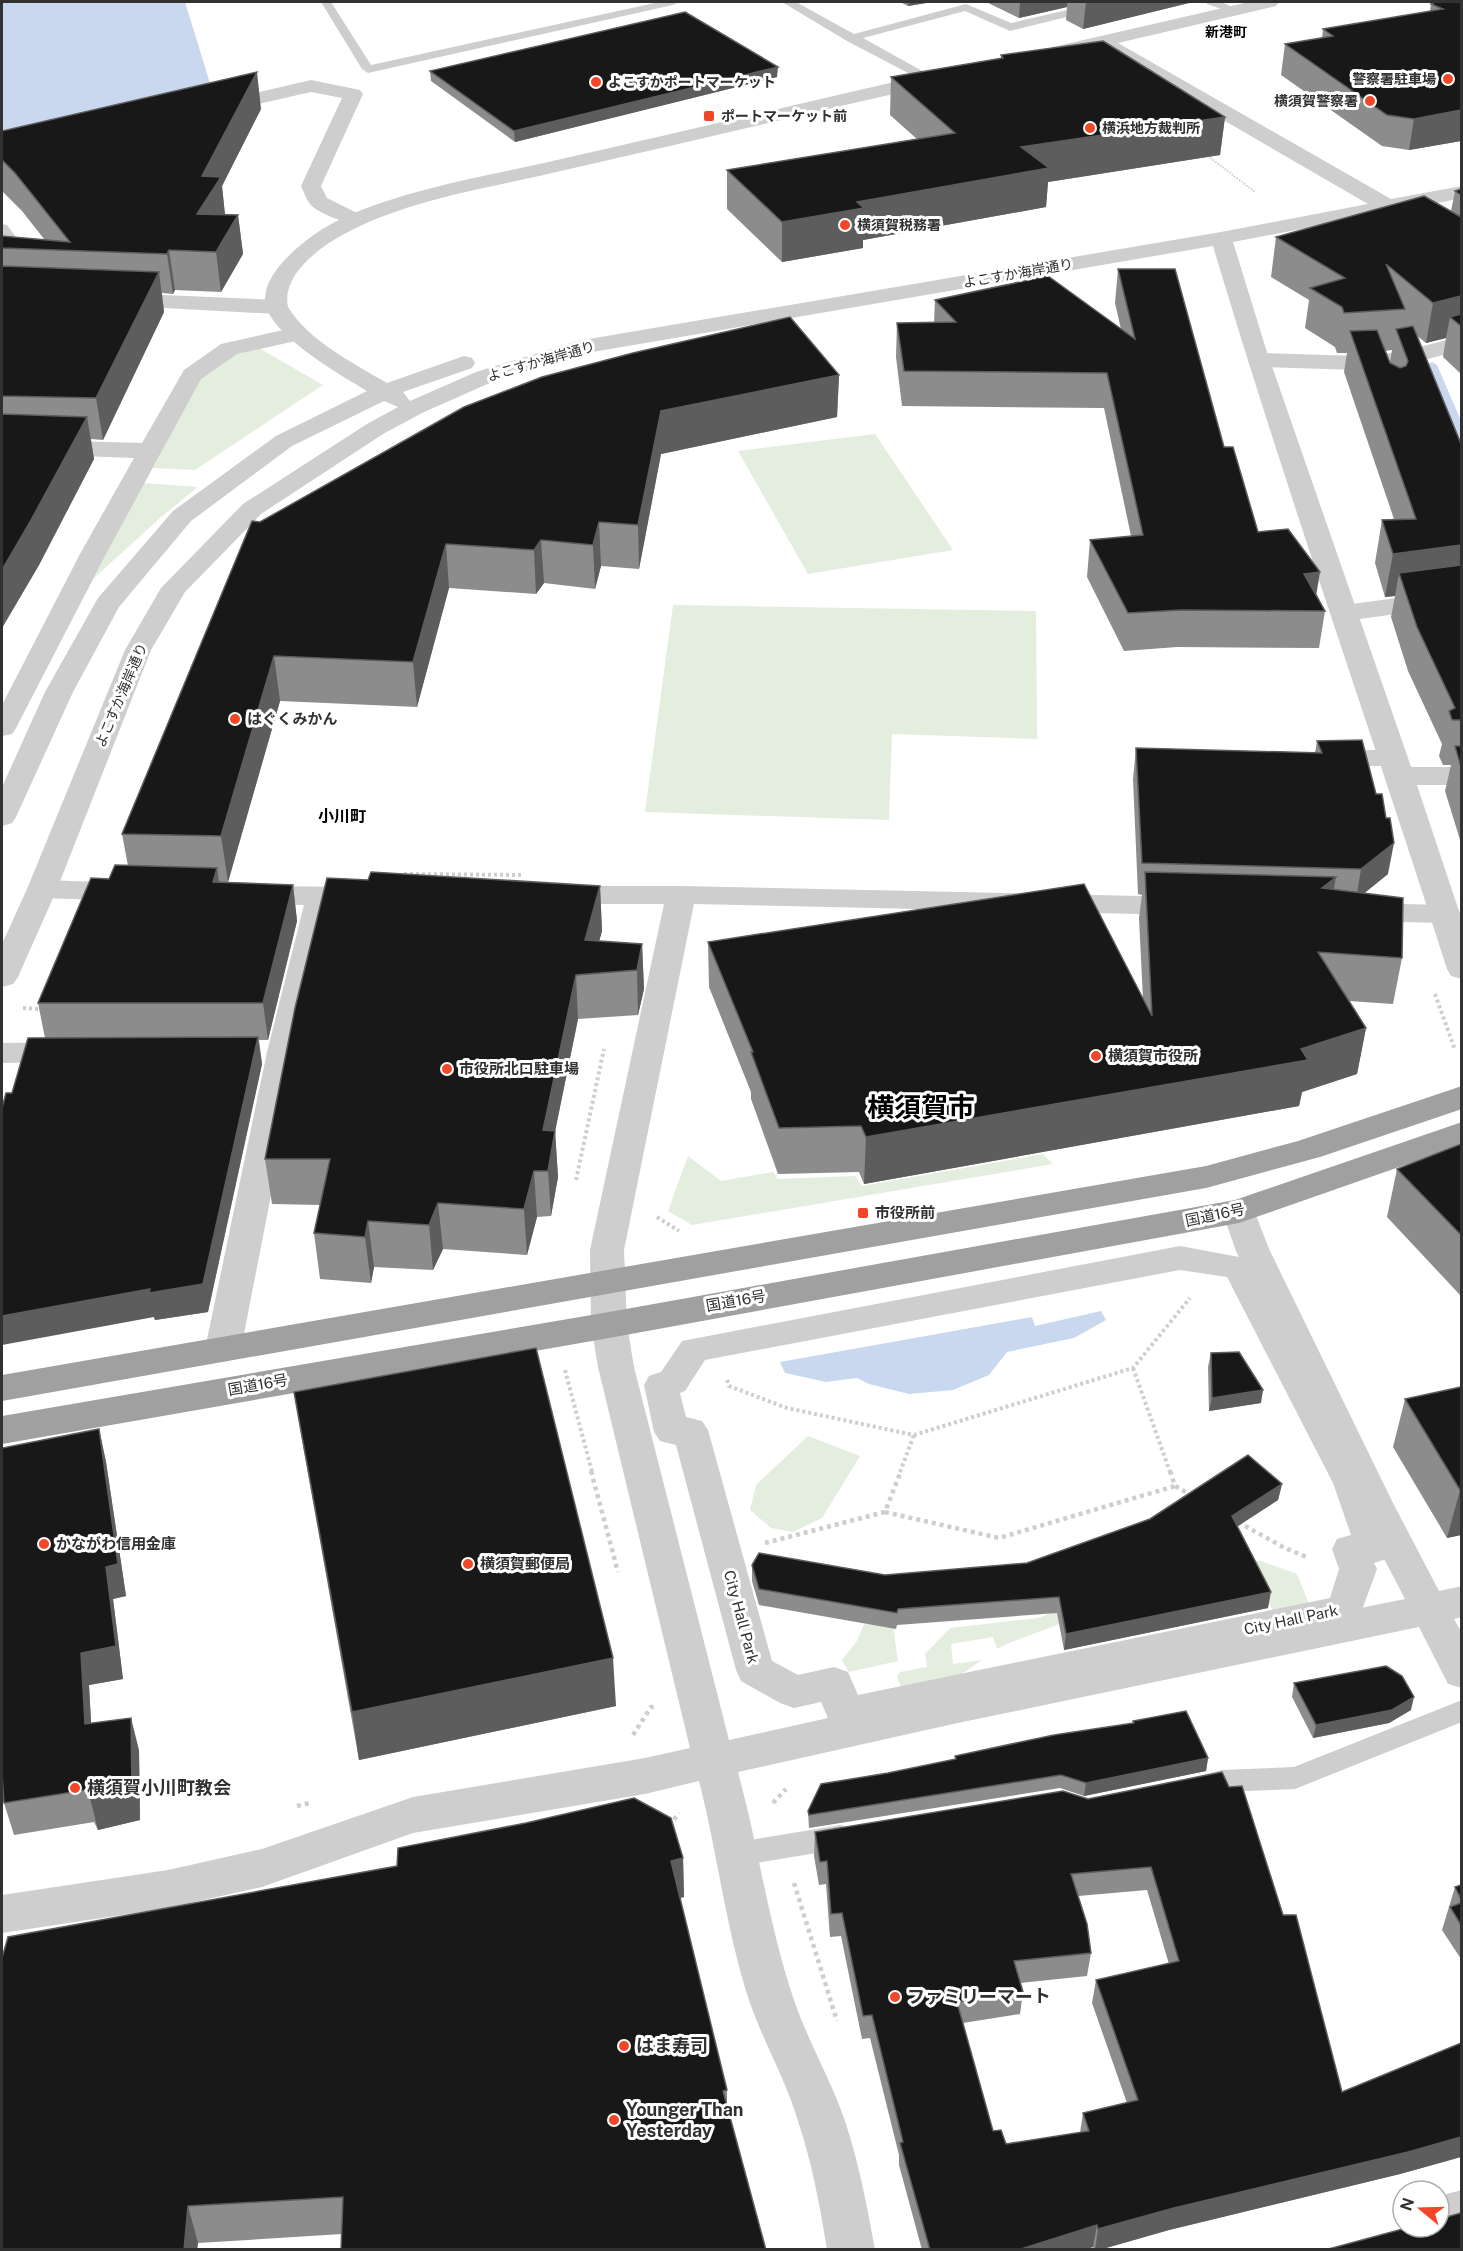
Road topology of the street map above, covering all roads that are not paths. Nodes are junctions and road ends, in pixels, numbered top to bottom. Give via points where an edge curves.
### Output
1 (326, 2) edge
2 (673, 2) edge
3 (788, 2) edge
4 (1115, 2) edge
5 (1211, 2) edge
6 (1270, 2) edge
7 (1233, 10) junction
8 (851, 39) junction
9 (1101, 41) junction
10 (1044, 54) edge
11 (952, 75) edge
12 (928, 80) junction
13 (196, 112) edge
14 (1390, 183) dead end
15 (1357, 189) junction
16 (1461, 192) edge
17 (1328, 194) dead end
18 (1386, 206) junction
19 (356, 220) junction
20 (2, 228) edge
21 (1221, 238) junction
22 (1460, 248) edge
23 (2, 258) edge
24 (90, 299) edge
25 (277, 307) junction
26 (678, 310) dead end
27 (297, 334) junction
28 (1461, 343) edge
29 (1260, 360) junction
30 (385, 391) junction
31 (414, 408) junction
32 (2, 446) edge
33 (150, 451) junction
34 (1461, 597) edge
35 (1345, 613) junction
36 (15, 681) edge
37 (2, 728) edge
38 (1299, 758) edge
39 (1396, 767) junction
40 (1461, 776) edge
41 (2, 817) edge
42 (42, 889) junction
43 (160, 893) edge
44 (218, 894) edge
45 (681, 895) junction
46 (391, 896) edge
47 (530, 896) edge
48 (321, 897) junction
49 (1218, 907) edge
50 (1335, 911) edge
51 (1445, 914) junction
52 (1461, 969) edge
53 (2, 977) edge
54 (95, 1052) edge
55 (248, 1052) edge
56 (283, 1052) junction
57 (2, 1053) edge
58 (1461, 1097) edge
59 (1461, 1133) edge
60 (1239, 1211) junction
61 (608, 1281) junction
62 (609, 1324) junction
63 (223, 1349) junction
64 (694, 1350) joint
65 (2, 1388) edge
66 (2, 1430) edge
67 (1445, 1605) edge
68 (1461, 1672) edge
69 (1461, 1711) edge
70 (715, 1761) junction
71 (1176, 1791) edge
72 (864, 1833) edge
73 (738, 1854) junction
74 (2, 1914) edge
75 (851, 2250) edge

1 - 2 lane via 368,69
3 - 8 lane
4 - 8 lane via 1010,27 966,7
5 - 7 lane
6 - 7 street
7 - 9 street
8 - 12 lane
9 - 10 street
9 - 15 street
11 - 12 street
12 - 19 street via 458,189
13 - 19 street via 311,86 353,94 311,186 319,202
14 - 15 street
15 - 17 street
15 - 18 street
16 - 18 street, よこすか海岸通り
18 - 21 street, よこすか海岸通り
18 - 22 street
19 - 25 street via 321,238 295,261 276,287
20 - 23 lane via 20,253
21 - 29 street
21 - 31 street, よこすか海岸通り via 577,348 484,377
24 - 25 street
25 - 27 street
26 - 30 street, よこすか海岸通り via 552,336
27 - 30 street
27 - 33 street via 229,349 192,375
28 - 29 street via 1401,358 1381,371 1358,363
29 - 35 street
30 - 31 street
30 - 41 street, よこすか海岸通り via 284,441 182,516 107,604 59,692
31 - 42 street, よこすか海岸通り via 252,509 174,588 138,650
32 - 33 street
33 - 36 street
34 - 35 street
35 - 39 street
36 - 37 street
38 - 39 street
39 - 40 street
39 - 51 street
42 - 43 street
42 - 53 street, よこすか海岸通り
44 - 48 street
45 - 47 street
45 - 49 street
45 - 61 street via 607,1250
46 - 48 street
48 - 56 street
50 - 51 street
51 - 52 street
54 - 57 street
55 - 56 street
56 - 63 street
58 - 61 highway via 1308,1149 1206,1177
59 - 60 highway, 国道16号
60 - 62 highway, 国道16号
60 - 67 street via 1253,1251 1374,1503
61 - 62 street
61 - 63 highway
62 - 66 highway, 国道16号
62 - 70 street via 618,1379
63 - 65 highway
64 - 64 street, City Hall Park via 1180,1258 1238,1267 1351,1483 1374,1549 1350,1549 1358,1569 1345,1610 845,1714 834,1683 794,1692 755,1670 690,1430 672,1432 661,1385 673,1382
67 - 68 street via 1447,1649
67 - 70 street via 953,1707
69 - 71 lane via 1295,1778 1222,1781
70 - 73 street
70 - 74 street via 413,1815 262,1868 178,1886
72 - 73 lane
73 - 75 street via 755,1945 773,2004 821,2119 839,2181

